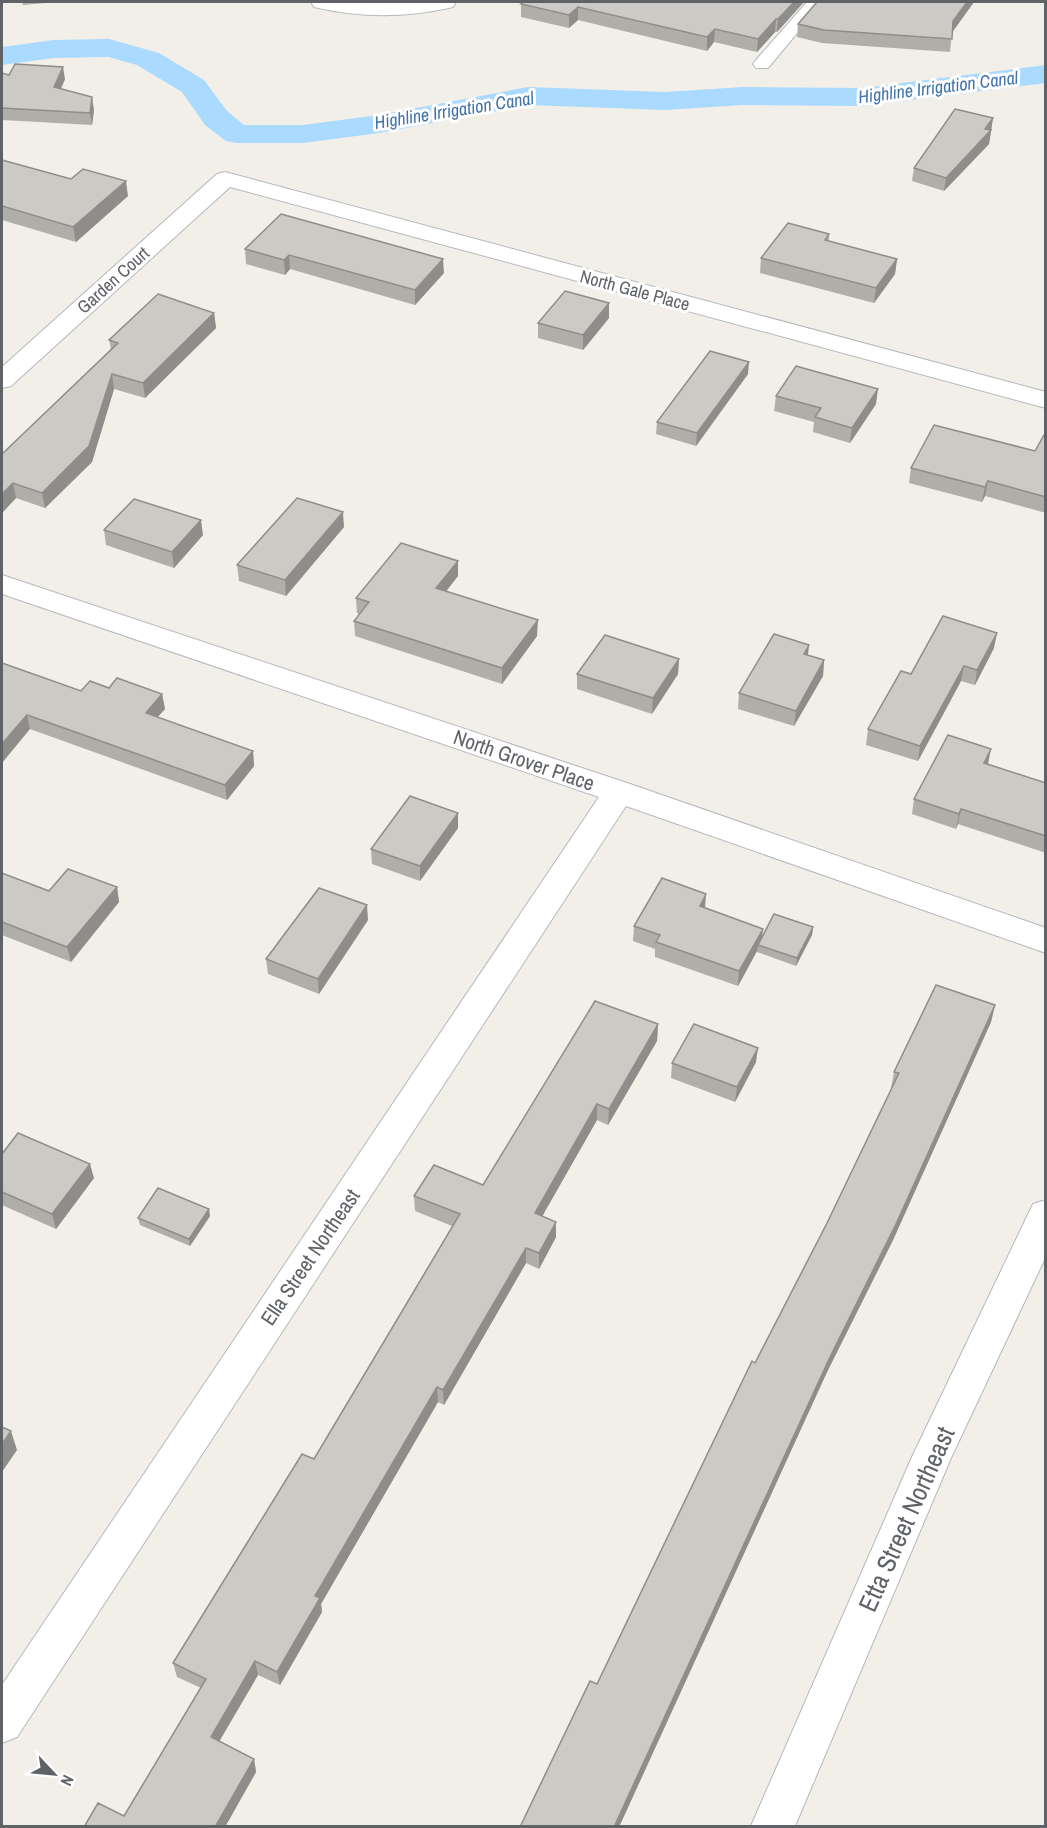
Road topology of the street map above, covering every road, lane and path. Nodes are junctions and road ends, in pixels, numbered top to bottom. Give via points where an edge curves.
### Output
1 (322, 2) edge
2 (445, 2) edge
3 (814, 2) edge
4 (762, 64) dead end
5 (225, 179) joint
6 (2, 380) edge
7 (1046, 399) edge
8 (2, 584) edge
9 (619, 792) junction
10 (1046, 942) edge
11 (1046, 1215) edge
12 (2, 1722) edge
13 (773, 1827) edge

1 - 2 street via 377,11 409,10
3 - 4 lane
5 - 6 street, Garden Court
5 - 7 street, North Gale Place
8 - 9 street, North Grover Place
9 - 10 street, North Grover Place
9 - 12 street, Ella Street Northeast
11 - 13 street, Etta Street Northeast via 932,1457

